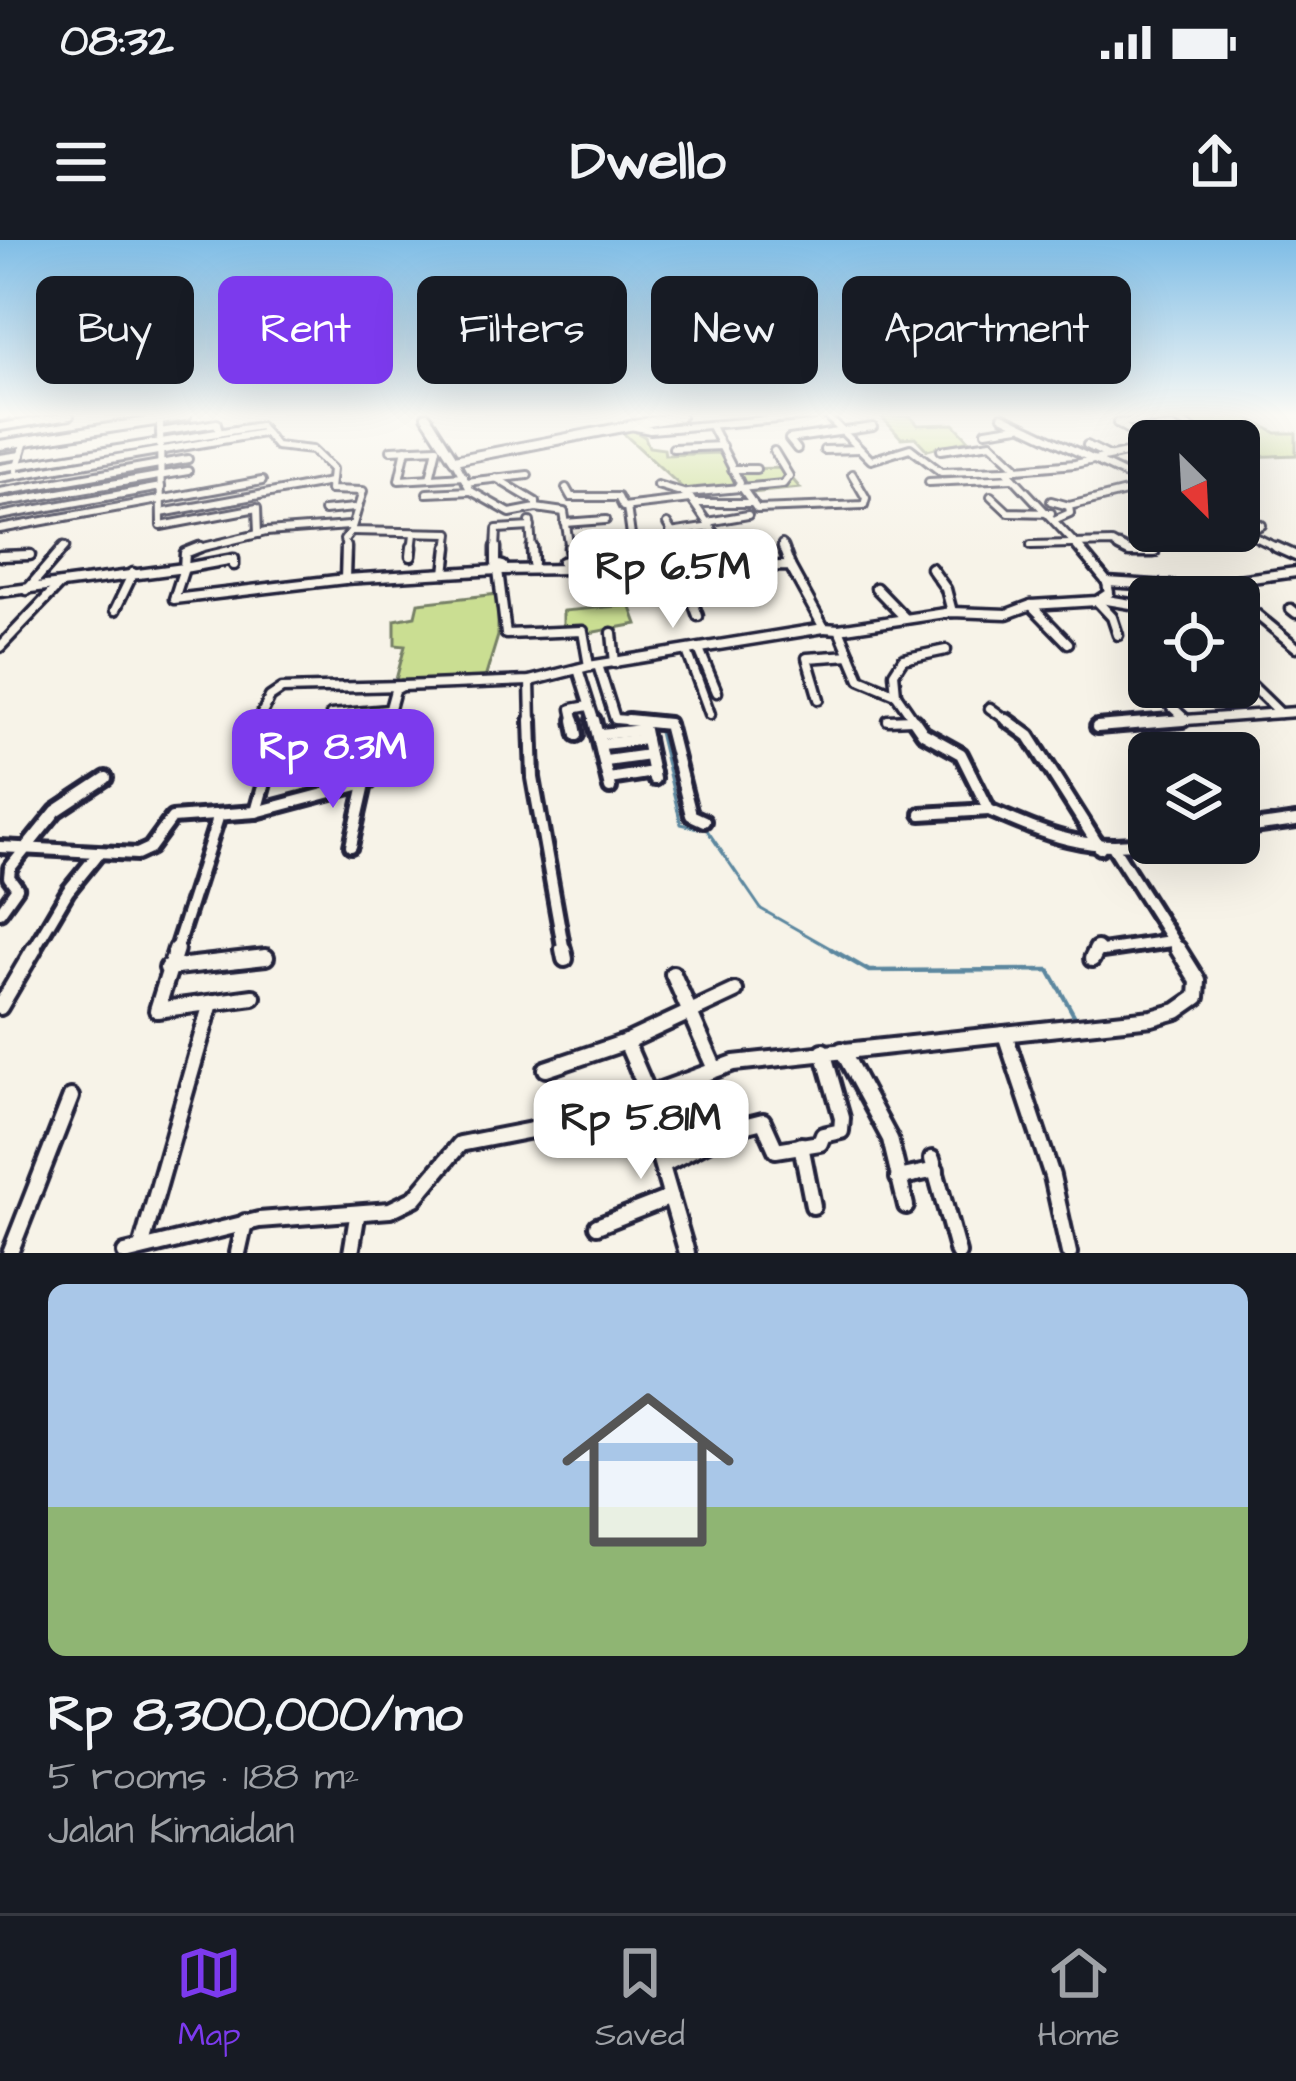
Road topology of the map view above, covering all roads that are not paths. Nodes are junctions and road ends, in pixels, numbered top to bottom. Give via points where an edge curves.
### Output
1 (28, 463) edge
2 (91, 463) edge
3 (164, 463) edge
4 (326, 463) edge
5 (402, 463) edge
6 (433, 463) edge
7 (456, 463) edge
8 (730, 463) edge
9 (780, 463) edge
10 (931, 463) edge
11 (1013, 463) edge
12 (1045, 463) edge
13 (1100, 463) edge
14 (160, 464) junction
15 (17, 465) junction
16 (1016, 466) junction
17 (0, 468) edge
18 (732, 469) junction
19 (756, 469) dead end
20 (1006, 470) junction
21 (188, 471) dead end
22 (852, 474) dead end
23 (528, 475) dead end
24 (14, 476) junction
25 (160, 476) junction
26 (226, 476) dead end
27 (1128, 476) edge
28 (369, 477) dead end
29 (0, 478) edge
30 (430, 478) junction
31 (496, 478) junction
32 (1013, 478) junction
33 (465, 479) junction
34 (262, 481) dead end
35 (330, 482) junction
36 (929, 482) dead end
37 (658, 485) dead end
38 (160, 487) junction
39 (225, 488) junction
40 (566, 488) dead end
41 (740, 488) junction
42 (10, 490) junction
43 (363, 491) junction
44 (472, 491) junction
45 (1128, 491) edge
46 (0, 492) edge
47 (427, 493) dead end
48 (992, 496) dead end
49 (160, 499) junction
50 (691, 499) junction
51 (1051, 501) dead end
52 (3, 502) edge
53 (753, 503) junction
54 (1069, 506) junction
55 (627, 507) junction
56 (354, 508) junction
57 (533, 510) junction
58 (324, 511) dead end
59 (160, 513) junction
60 (748, 515) dead end
61 (453, 517) dead end
62 (1054, 517) junction
63 (606, 520) dead end
64 (1, 521) edge
65 (565, 523) junction
66 (709, 524) junction
67 (530, 526) junction
68 (350, 528) junction
69 (369, 532) junction
70 (449, 532) junction
71 (258, 533) junction
72 (414, 534) junction
73 (1260, 539) edge
74 (1076, 543) junction
75 (782, 544) dead end
76 (1031, 545) dead end
77 (64, 546) dead end
78 (366, 547) dead end
79 (1128, 552) edge
80 (30, 555) dead end
81 (0, 556) edge
82 (411, 556) dead end
83 (1296, 556) edge
84 (533, 563) junction
85 (234, 565) dead end
86 (597, 566) junction
87 (790, 566) junction
88 (184, 568) junction
89 (638, 568) junction
90 (683, 568) junction
91 (725, 568) junction
92 (931, 568) dead end
93 (498, 569) junction
94 (134, 573) junction
95 (445, 573) junction
96 (1294, 575) edge
97 (346, 579) junction
98 (1260, 580) edge
99 (1107, 582) junction
100 (1128, 583) edge
101 (59, 585) junction
102 (876, 589) dead end
103 (27, 590) junction
104 (0, 592) edge
105 (588, 596) dead end
106 (1099, 600) junction
107 (1128, 604) edge
108 (1031, 605) junction
109 (115, 610) dead end
110 (952, 612) junction
111 (698, 616) dead end
112 (905, 618) junction
113 (1260, 618) edge
114 (824, 628) junction
115 (839, 629) junction
116 (612, 633) dead end
117 (1118, 635) dead end
118 (1068, 643) dead end
119 (0, 646) edge
120 (1296, 647) edge
121 (699, 649) junction
122 (946, 650) dead end
123 (687, 651) junction
124 (850, 655) junction
125 (615, 663) junction
126 (589, 666) junction
127 (530, 681) junction
128 (402, 686) junction
129 (717, 692) dead end
130 (1260, 693) edge
131 (896, 694) junction
132 (568, 695) dead end
133 (819, 699) dead end
134 (587, 706) junction
135 (990, 708) dead end
136 (1173, 708) edge
137 (572, 709) junction
138 (389, 710) junction
139 (1296, 712) edge
140 (1280, 713) junction
141 (710, 714) dead end
142 (332, 715) dead end
143 (260, 718) dead end
144 (912, 718) junction
145 (888, 720) dead end
146 (1186, 720) junction
147 (1097, 727) dead end
148 (577, 735) dead end
149 (602, 739) junction
150 (272, 754) dead end
151 (378, 755) junction
152 (650, 755) junction
153 (308, 757) dead end
154 (606, 761) junction
155 (106, 778) dead end
156 (364, 784) junction
157 (989, 810) junction
158 (256, 812) junction
159 (921, 814) dead end
160 (218, 818) junction
161 (1296, 820) edge
162 (704, 821) dead end
163 (1260, 827) edge
164 (351, 846) dead end
165 (1128, 846) edge
166 (0, 847) edge
167 (1100, 848) junction
168 (1114, 848) junction
169 (28, 850) junction
170 (98, 854) junction
171 (0, 912) edge
172 (1171, 941) junction
173 (266, 957) dead end
174 (565, 958) dead end
175 (1092, 959) dead end
176 (167, 968) junction
177 (673, 974) dead end
178 (735, 991) dead end
179 (253, 997) dead end
180 (211, 1003) junction
181 (0, 1007) edge
182 (689, 1014) junction
183 (1005, 1034) junction
184 (626, 1042) junction
185 (842, 1050) junction
186 (823, 1051) junction
187 (714, 1067) junction
188 (546, 1069) dead end
189 (646, 1096) junction
190 (71, 1097) dead end
191 (801, 1145) junction
192 (663, 1165) junction
193 (898, 1178) junction
194 (671, 1197) junction
195 (813, 1206) dead end
196 (906, 1206) dead end
197 (357, 1217) junction
198 (245, 1222) junction
199 (597, 1226) dead end
200 (133, 1251) edge
201 (10, 1253) edge
202 (238, 1253) edge
203 (351, 1253) edge
204 (687, 1253) edge
205 (958, 1253) edge
206 (1069, 1253) edge

1 - 15 street
2 - 24 street
3 - 14 street
4 - 35 street
5 - 30 street via 398,480
6 - 30 street
7 - 33 street
8 - 18 street
9 - 41 street via 788,482
10 - 20 street via 942,472
11 - 16 street
12 - 16 street
13 - 27 street
14 - 25 street
14 - 42 street
15 - 17 street
15 - 24 street
16 - 20 street
18 - 19 street
18 - 41 street
20 - 32 street
21 - 25 street
22 - 53 street via 866,498 861,506 766,510
23 - 31 street
24 - 29 street
24 - 42 street
25 - 38 street
25 - 52 street
26 - 39 street
28 - 43 street
30 - 33 street
31 - 33 street
31 - 57 street via 536,502
32 - 36 street
32 - 62 street
33 - 44 street
34 - 39 street
35 - 43 street via 332,491
35 - 59 street
37 - 50 street
38 - 49 street
38 - 64 street
39 - 49 street
40 - 55 street via 569,496 617,496
41 - 50 street
41 - 53 street
42 - 46 street
42 - 52 street
43 - 56 street
44 - 47 street
44 - 57 street via 509,513
45 - 54 street
48 - 62 street via 1007,512
49 - 59 street
49 - 64 street
50 - 53 street
50 - 55 street
50 - 66 street
51 - 54 street
52 - 64 street
54 - 62 street via 1070,513
55 - 89 street
56 - 58 street
56 - 68 street
57 - 65 street via 562,511
57 - 67 street
59 - 71 street via 160,526 257,508
60 - 66 street
61 - 70 street
62 - 74 street
63 - 65 street
65 - 84 street via 570,561
66 - 90 street via 669,529 683,548
66 - 91 street
67 - 84 street
67 - 84 street via 497,530 496,564
68 - 69 street
68 - 71 street
68 - 97 street
69 - 72 street
69 - 78 street
70 - 72 street
70 - 95 street
71 - 88 street via 188,550
72 - 82 street
73 - 83 street
74 - 76 street
74 - 79 street
74 - 99 street
75 - 87 street
77 - 103 street
80 - 81 street
85 - 88 street
86 - 89 street
86 - 93 street
86 - 105 street via 604,585
87 - 91 street
87 - 114 street
88 - 94 street
88 - 97 street via 174,599
89 - 90 street
90 - 91 street
90 - 111 street
92 - 110 street
93 - 95 street
93 - 126 street via 506,634 584,631
94 - 101 street
94 - 109 street
95 - 97 street
96 - 98 street
99 - 100 street
99 - 106 street
101 - 103 street
101 - 119 street
102 - 112 street
103 - 104 street
106 - 107 street
106 - 108 street
106 - 117 street
108 - 110 street via 1007,614
108 - 118 street
110 - 112 street
112 - 115 street
113 - 120 street
114 - 115 street
114 - 121 street
115 - 124 street
116 - 125 street
121 - 123 street
121 - 129 street
122 - 131 street via 903,659 894,673
123 - 125 street
123 - 141 street
124 - 131 street via 860,679
124 - 133 street via 807,658
125 - 126 street
126 - 127 street
126 - 134 street
126 - 162 street via 615,719 668,724 691,815
127 - 128 street
127 - 174 street via 533,778
128 - 138 street
128 - 143 street via 282,689
130 - 140 street
131 - 144 street
132 - 137 street
134 - 137 street
134 - 149 street
135 - 167 street via 1029,736
136 - 146 street
137 - 148 street
138 - 142 street
138 - 151 street
139 - 140 street
140 - 146 street
144 - 145 street
144 - 157 street via 962,754
146 - 147 street
149 - 152 street via 644,731
149 - 154 street
150 - 158 street
151 - 153 street
151 - 156 street
152 - 154 street
152 - 154 street via 653,776 609,784
155 - 169 street via 56,812
156 - 158 street
156 - 164 street
157 - 159 street
157 - 167 street via 1053,840
158 - 160 street
160 - 170 street via 172,818 142,853
160 - 176 street
161 - 163 street
165 - 168 street
166 - 169 street
167 - 168 street
168 - 172 street
169 - 170 street
169 - 171 street via 10,868 17,889
170 - 181 street
172 - 175 street via 1097,949
172 - 183 street via 1200,987 1177,1011
173 - 176 street
176 - 180 street via 157,1010
177 - 182 street
178 - 182 street
179 - 180 street
180 - 200 street
182 - 184 street
182 - 187 street
183 - 185 street
183 - 206 street
184 - 188 street
184 - 189 street
185 - 186 street
185 - 193 street via 890,1139
186 - 187 street
186 - 191 street via 843,1127
187 - 189 street
189 - 192 street
189 - 197 street via 573,1122 460,1144 420,1195
190 - 201 street
191 - 192 street via 774,1150 763,1121
191 - 195 street
192 - 194 street
193 - 196 street
193 - 205 street via 934,1165
194 - 199 street
194 - 204 street
197 - 198 street
197 - 203 street
198 - 200 street
198 - 202 street

